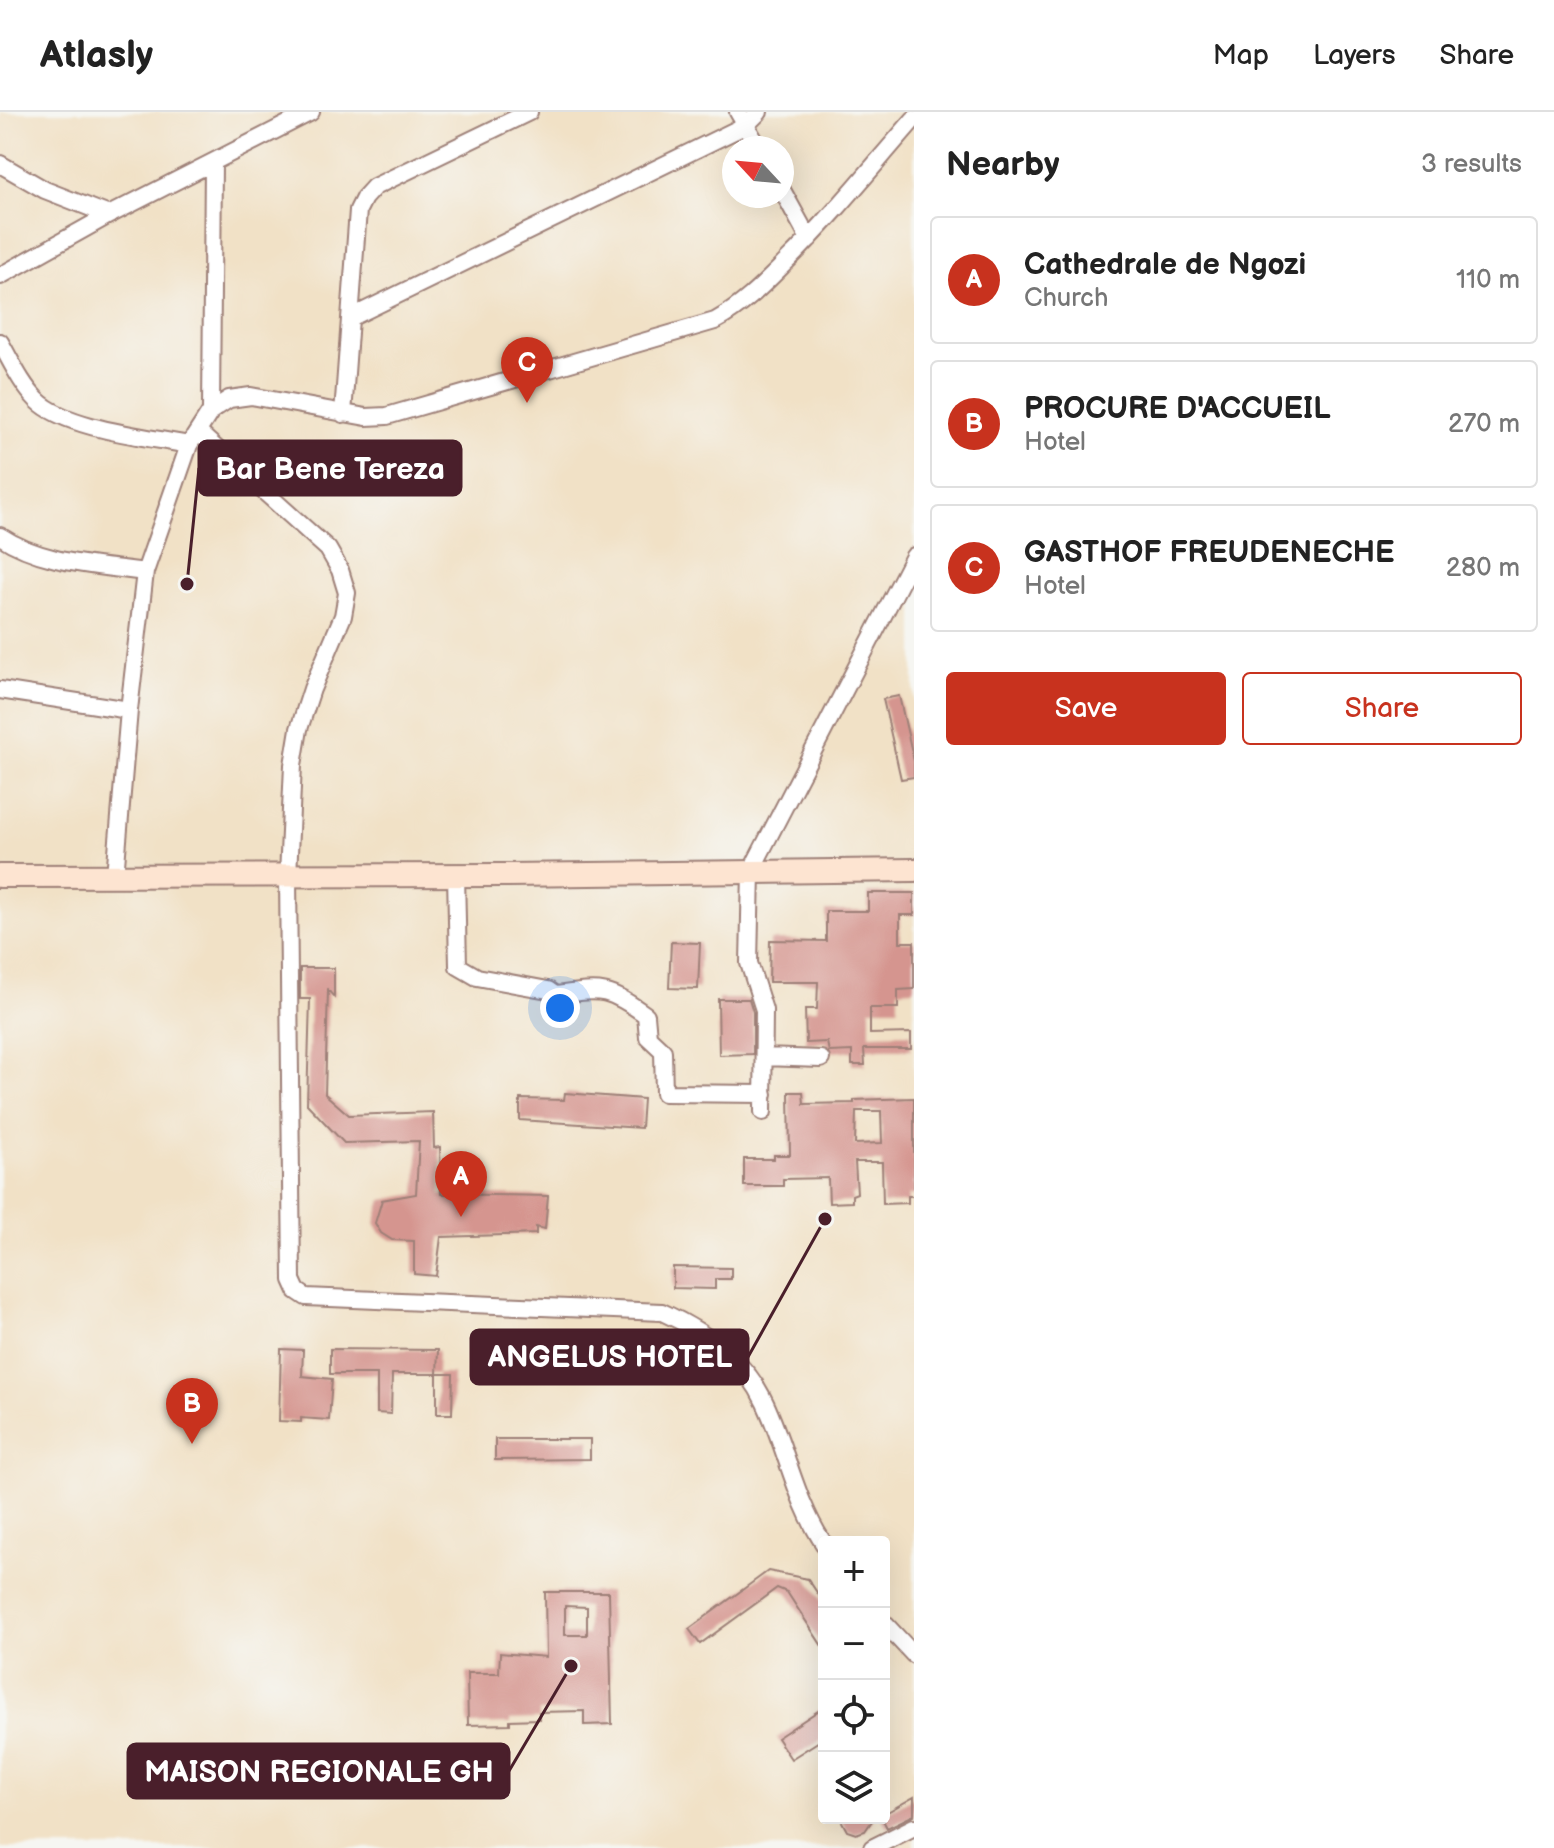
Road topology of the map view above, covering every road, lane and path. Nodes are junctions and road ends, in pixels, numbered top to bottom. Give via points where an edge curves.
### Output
1 (311, 112) edge
2 (529, 112) edge
3 (759, 112) edge
4 (742, 119) edge
5 (914, 119) edge
6 (213, 162) junction
7 (0, 164) edge
8 (792, 208) edge
9 (109, 215) junction
10 (809, 239) junction
11 (0, 276) edge
12 (352, 317) junction
13 (0, 342) edge
14 (211, 411) junction
15 (343, 414) junction
16 (193, 439) junction
17 (0, 536) edge
18 (914, 556) edge
19 (145, 572) junction
20 (0, 690) edge
21 (129, 710) junction
22 (914, 870) edge
23 (751, 871) junction
24 (456, 875) junction
25 (0, 876) edge
26 (115, 876) junction
27 (288, 876) junction
28 (764, 1057) junction
29 (821, 1059) dead end
30 (764, 1094) junction
31 (763, 1112) dead end
32 (819, 1536) edge
33 (890, 1629) edge
34 (914, 1655) edge
35 (914, 1827) edge
36 (872, 1848) edge

1 - 6 street
2 - 12 street via 374,187 364,198 358,210
3 - 4 street
4 - 12 street
5 - 10 street
6 - 9 street
6 - 14 street
7 - 9 street via 45,190
8 - 10 street
9 - 11 street
10 - 15 street via 735,311 715,321 387,416
12 - 15 street
13 - 16 street via 36,400 51,411 74,422
14 - 15 street via 229,399 251,396
14 - 16 street
16 - 19 street
16 - 27 street via 328,549 347,593 299,729
17 - 19 street via 39,556
18 - 23 street
19 - 21 street
20 - 21 street
21 - 26 street
22 - 23 street
23 - 24 street
23 - 28 street via 749,963 764,1010
24 - 27 street
24 - 30 street via 458,966 477,977 555,995 592,990 618,994 646,1015 648,1037 663,1051 664,1093
25 - 26 street
26 - 27 street
27 - 32 street via 292,1280 297,1291 306,1297 662,1312 693,1326 742,1368 764,1402 801,1505
28 - 29 street
28 - 30 street
30 - 31 street
33 - 34 street
35 - 36 street

